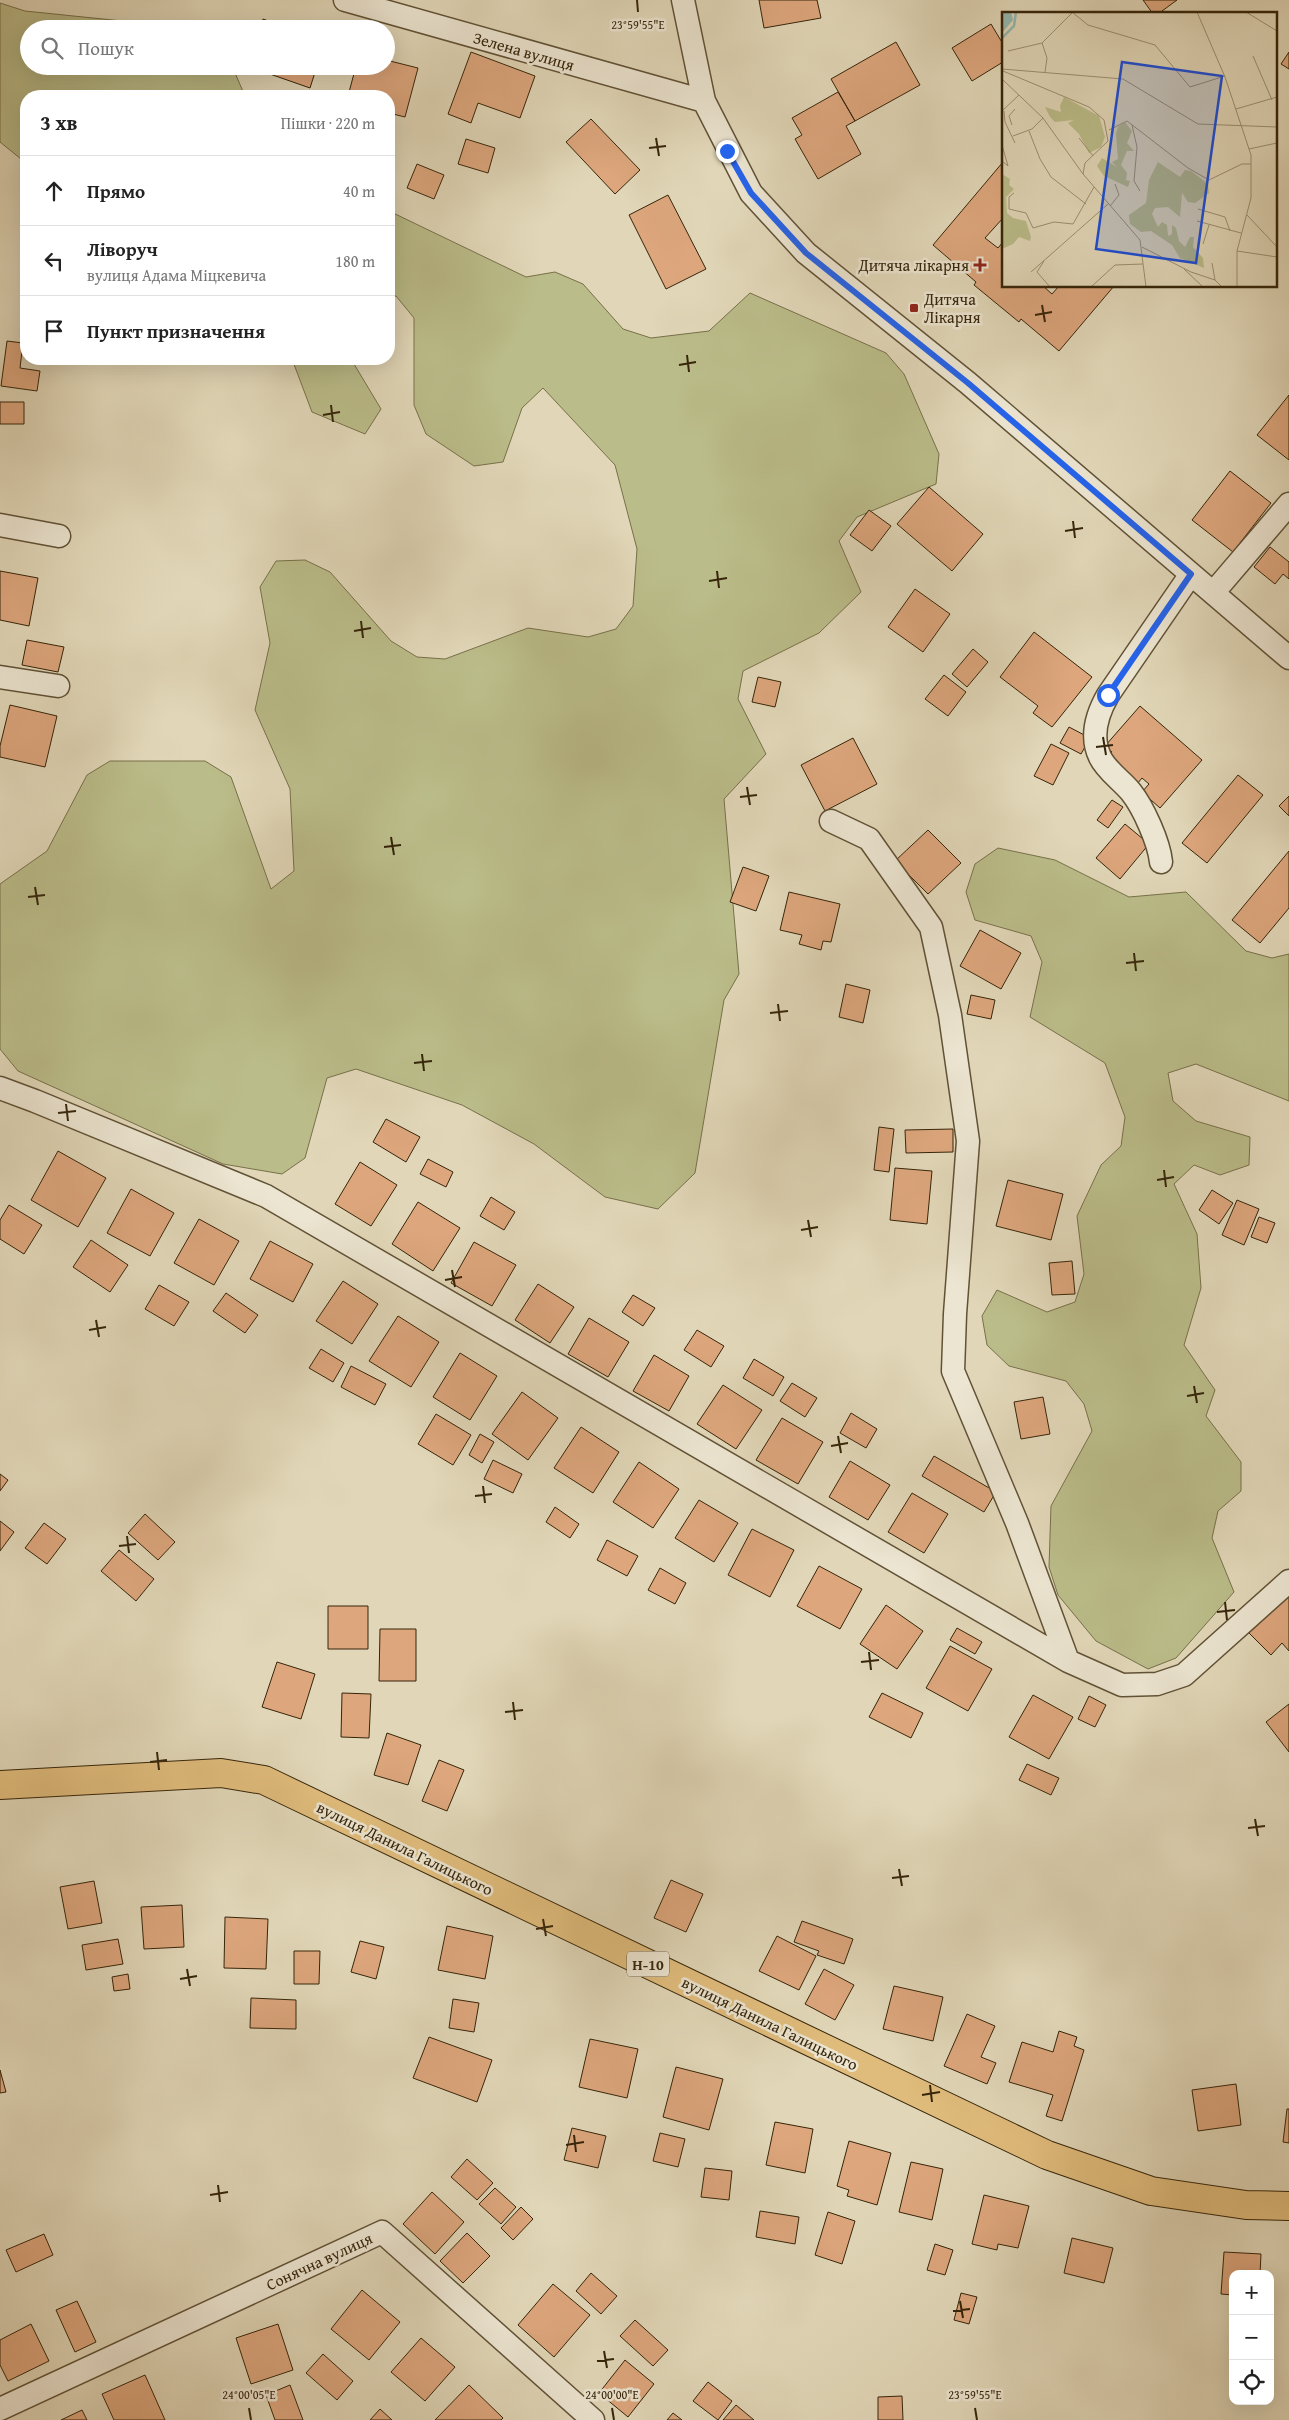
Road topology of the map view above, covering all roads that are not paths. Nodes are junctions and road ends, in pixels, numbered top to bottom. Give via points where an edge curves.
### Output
1 (345, 0) edge
2 (683, 0) edge
3 (704, 101) junction
4 (1289, 504) edge
5 (0, 525) edge
6 (59, 536) dead end
7 (1191, 574) junction
8 (1213, 593) junction
9 (1289, 658) edge
10 (0, 677) edge
11 (58, 686) dead end
12 (831, 821) dead end
13 (1161, 862) dead end
14 (0, 1088) edge
15 (1289, 1581) edge
16 (1068, 1661) junction
17 (0, 1785) edge
18 (1289, 2206) edge
19 (0, 2409) edge
20 (593, 2420) edge

1 - 3 street, Зелена вулиця
2 - 3 street
3 - 7 street via 751,193 806,253 968,383
4 - 8 street
5 - 6 street
7 - 8 street
7 - 13 street via 1108,695 1097,714 1095,729 1100,758 1132,793 1160,848
8 - 9 street
10 - 11 street
12 - 16 street via 869,839 931,927 950,1015 968,1140 953,1370 1017,1524
14 - 16 street via 266,1196
15 - 16 street via 1184,1675 1157,1684 1122,1685
17 - 18 main road, вулиця Данила Галицького / Н-10 via 221,1773 264,1780 1047,2155 1151,2191 1246,2206
19 - 20 street, Сонячна вулиця via 382,2232

